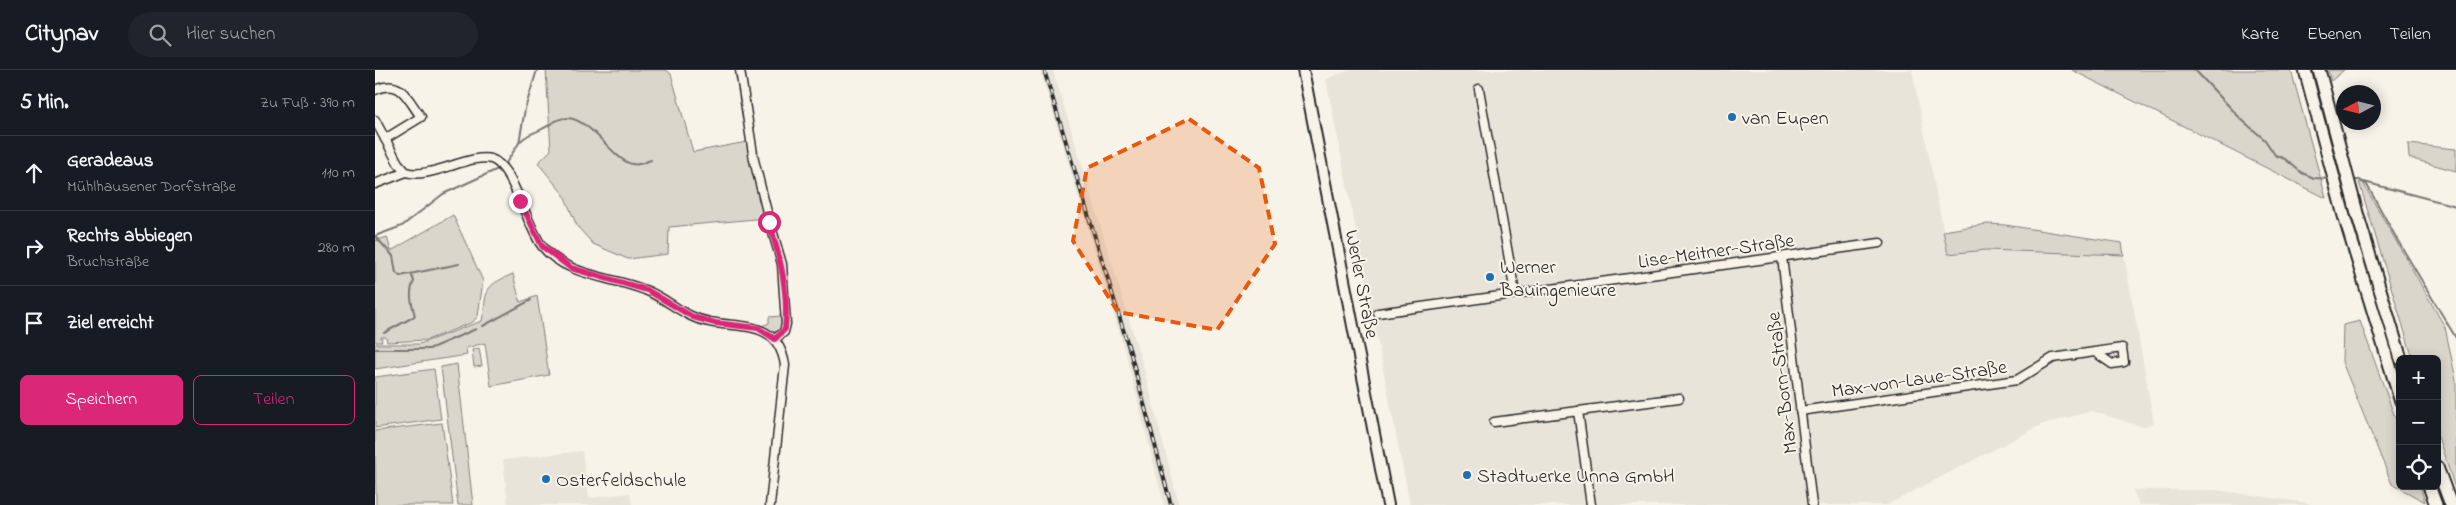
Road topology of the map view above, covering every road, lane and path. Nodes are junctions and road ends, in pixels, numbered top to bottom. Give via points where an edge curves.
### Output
1 (740, 70) edge
2 (1303, 70) edge
3 (2305, 70) edge
4 (2319, 70) edge
5 (1479, 89) dead end
6 (375, 90) edge
7 (375, 120) edge
8 (385, 139) junction
9 (406, 172) junction
10 (375, 184) edge
11 (1880, 243) dead end
12 (1783, 257) junction
13 (1515, 293) junction
14 (1378, 313) dead end
15 (775, 339) junction
16 (2095, 352) dead end
17 (2400, 355) edge
18 (2396, 387) edge
19 (1679, 398) dead end
20 (1578, 411) junction
21 (1800, 412) junction
22 (1494, 422) dead end
23 (2441, 478) edge
24 (2430, 490) edge
25 (770, 505) edge
26 (1388, 505) edge
27 (1591, 505) edge
28 (1812, 505) edge
29 (2436, 505) edge
30 (2451, 505) edge

1 - 15 street via 755,160 782,264 785,324 784,332
2 - 26 main road, Werler Straße
3 - 18 highway via 2343,216
4 - 17 highway
5 - 13 street
6 - 8 street via 385,85 401,89 421,117
7 - 8 street
8 - 9 street
9 - 10 street
9 - 15 street via 418,174 490,158 507,175 542,246 561,262 582,272 647,290 693,317 758,328
11 - 12 street, Lise-Meitner-Straße
12 - 13 street, Lise-Meitner-Straße
12 - 21 street, Max-Born-Straße
13 - 14 street, Lise-Meitner-Straße
15 - 25 street via 785,365
16 - 21 street, Max-von-Laue-Straße via 2053,358 2017,380
19 - 20 street
20 - 22 street
20 - 27 street
21 - 28 street, Max-Born-Straße
23 - 30 highway
24 - 29 highway

